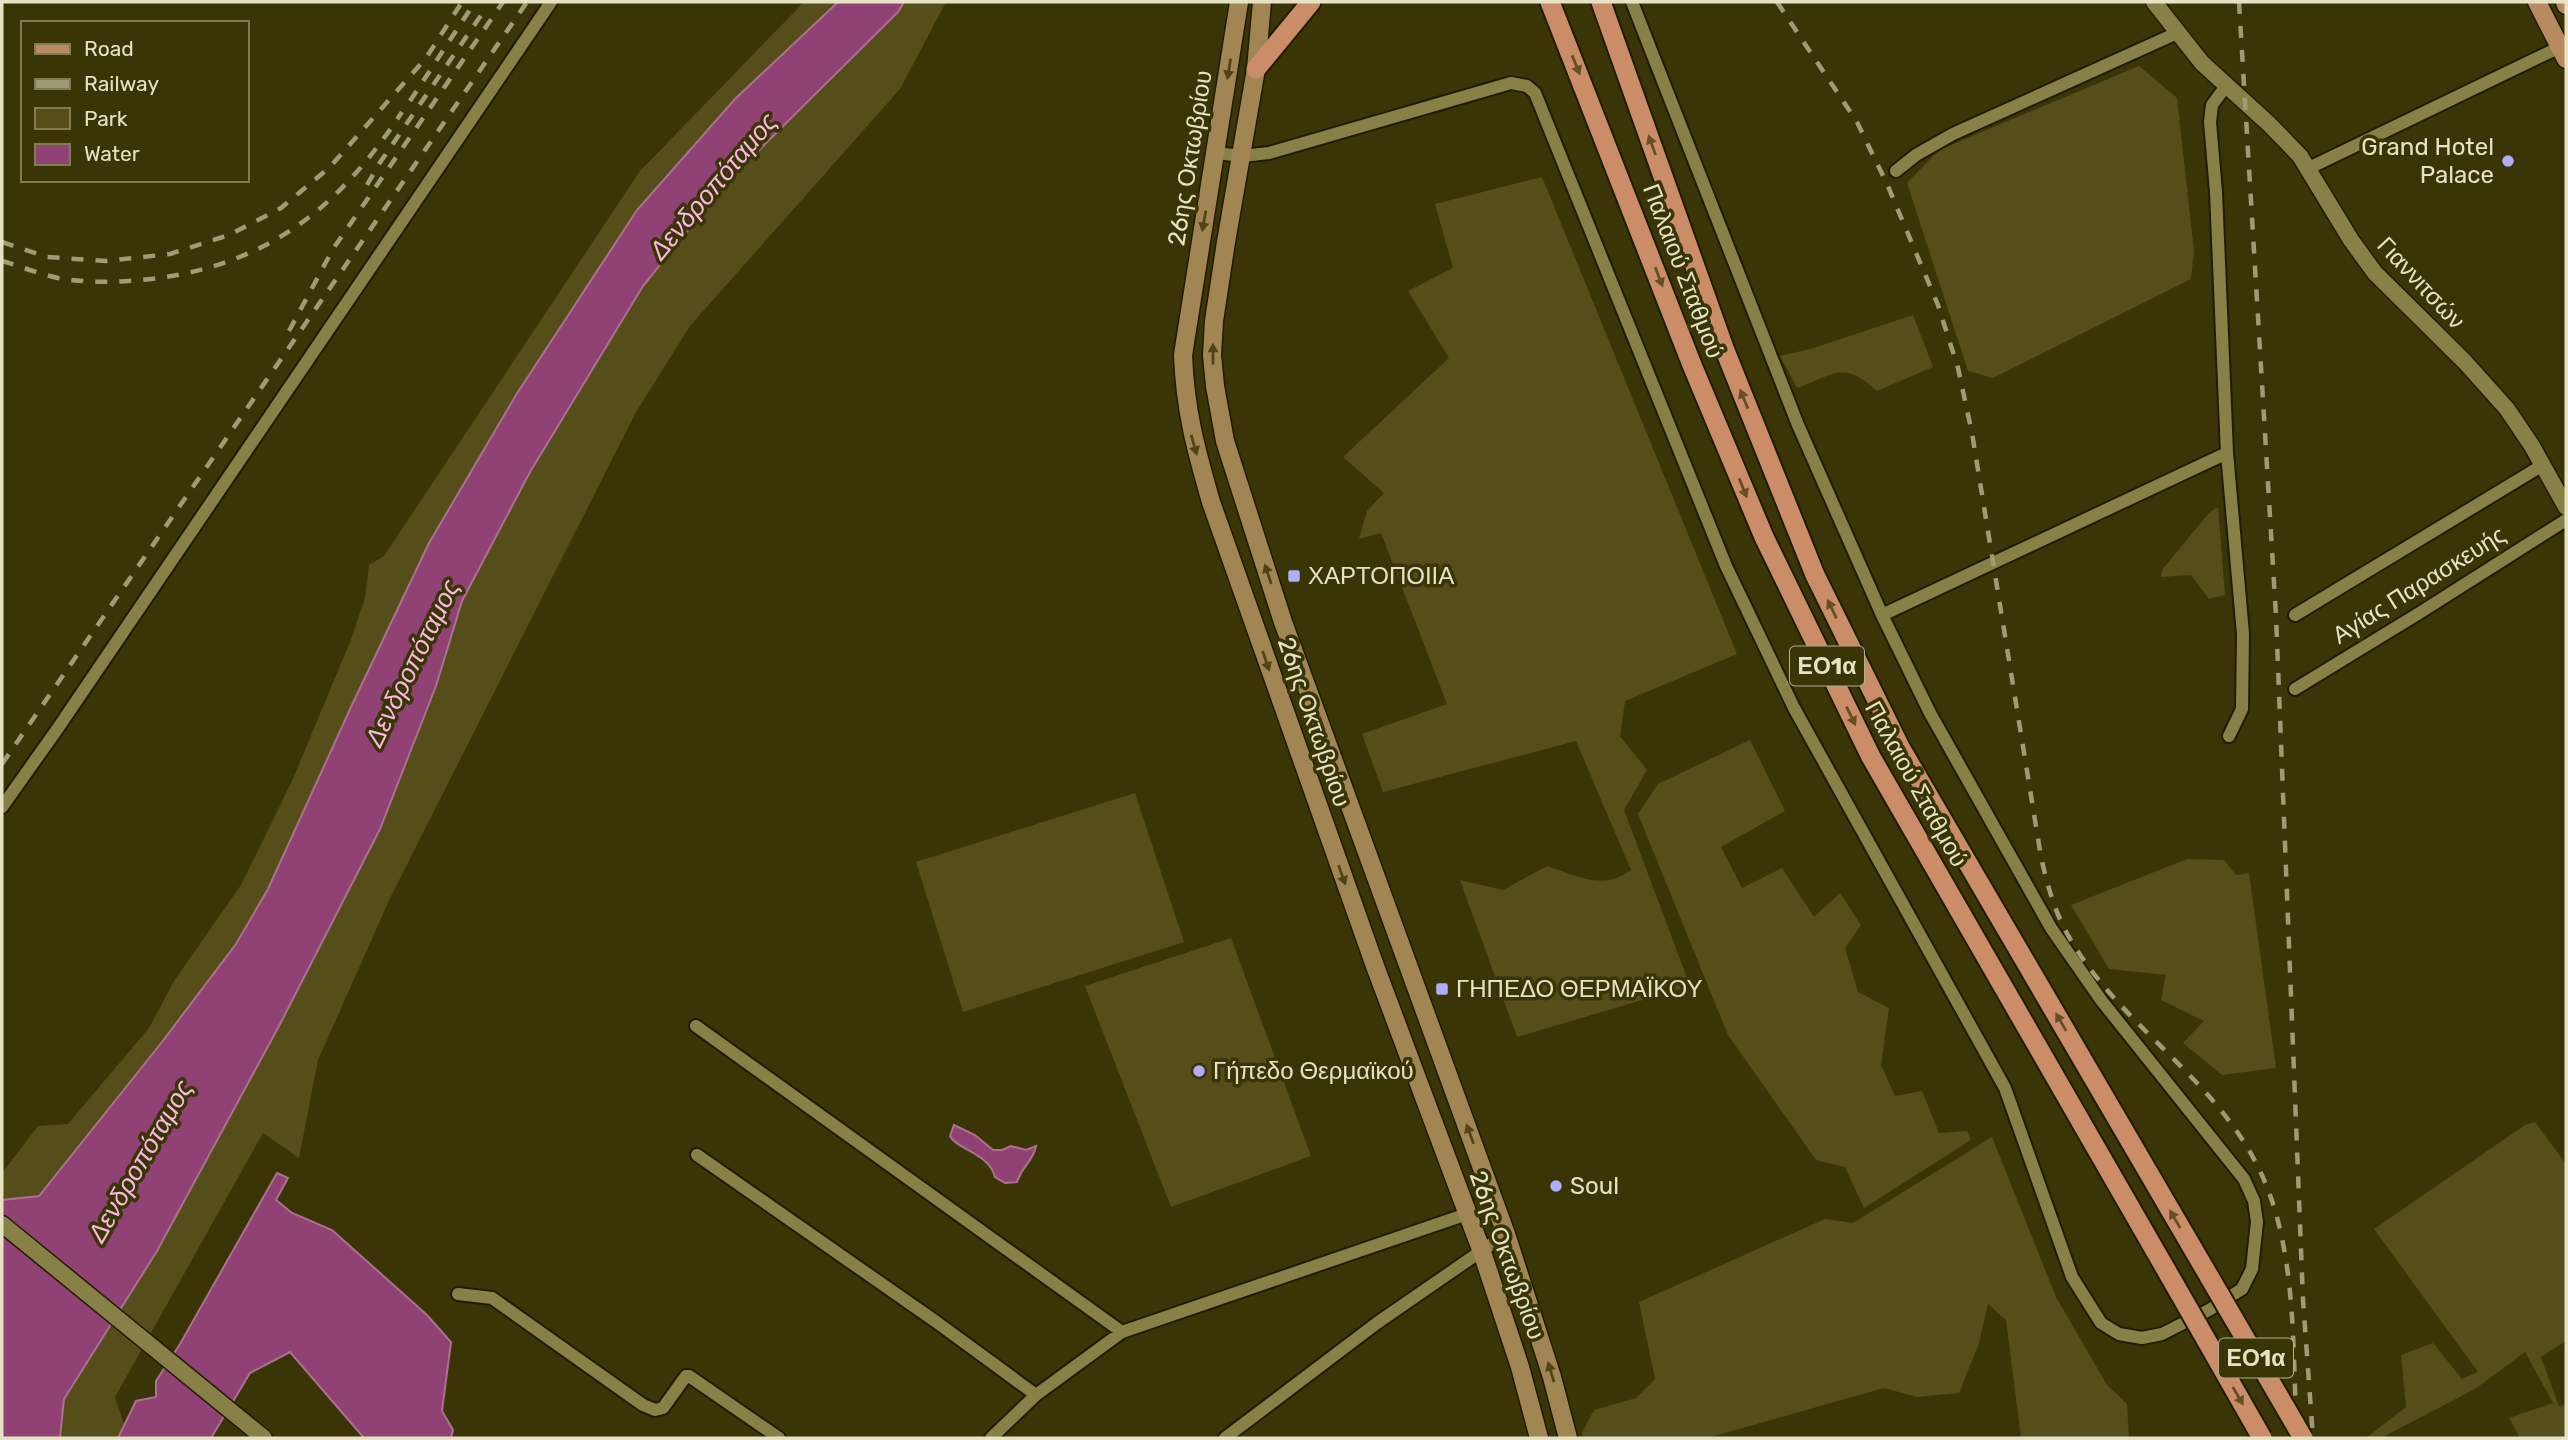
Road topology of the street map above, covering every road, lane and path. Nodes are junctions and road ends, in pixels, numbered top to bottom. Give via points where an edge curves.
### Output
1 (551, 2) edge
2 (1240, 2) edge
3 (1262, 2) edge
4 (1311, 2) edge
5 (1550, 2) edge
6 (1601, 2) edge
7 (1632, 2) edge
8 (2154, 2) edge
9 (2538, 2) edge
10 (2177, 33) junction
11 (2563, 53) edge
12 (1256, 69) junction
13 (2226, 86) junction
14 (1216, 153) junction
15 (1242, 156) junction
16 (2309, 169) junction
17 (1896, 171) dead end
18 (2227, 453) junction
19 (2543, 465) junction
20 (2564, 498) edge
21 (2566, 520) edge
22 (1882, 615) junction
23 (2295, 615) dead end
24 (2295, 689) dead end
25 (2229, 736) dead end
26 (2, 807) edge
27 (696, 1026) dead end
28 (697, 1155) dead end
29 (1467, 1214) junction
30 (2, 1224) edge
31 (1506, 1234) junction
32 (1482, 1252) junction
33 (458, 1294) dead end
34 (1122, 1332) junction
35 (1036, 1395) junction
36 (263, 1437) edge
37 (779, 1438) edge
38 (991, 1438) edge
39 (1225, 1438) edge
40 (1538, 1438) edge
41 (1568, 1438) edge
42 (2262, 1438) edge
43 (2303, 1438) edge

1 - 26 street
2 -> 14 main road, 26ης Οκτωβρίου
3 - 12 main road, 26ης Οκτωβρίου
4 - 12 highway
5 -> 42 highway, Παλαιού Σταθμού / ΕΟ1α, bridge via 1692,365 1770,549 1871,757
43 -> 6 highway, Παλαιού Σταθμού / ΕΟ1α, bridge via 1900,747 1815,575 1724,348
7 - 22 street via 1798,425
8 - 10 street, Γιαννιτσών
9 - 11 main road
10 - 13 street, Γιαννιτσών
10 - 17 street via 1943,139
11 - 16 street
12 - 15 main road, 26ης Οκτωβρίου
13 - 16 street, Γιαννιτσών via 2281,135
13 - 18 street via 2212,106 2210,122
14 - 15 street
14 -> 29 main road, 26ης Οκτωβρίου via 1183,355 1191,432 1278,694
15 - 22 street via 1269,153 1511,83 1535,93 1726,566 1794,708 2005,1088 2072,1277 2101,1323 2110,1329 2142,1338 2162,1334 2242,1289 2252,1269 2257,1241 2254,1201 2244,1179 2101,1000 2051,928 1930,713
31 -> 15 main road, 26ης Οκτωβρίου via 1283,622 1225,441 1215,386 1214,332
16 - 19 street, Γιαννιτσών via 2370,266 2507,409
18 - 22 street
18 - 25 street via 2243,634 2242,709
19 - 20 street, Γιαννιτσών
19 - 23 street
21 - 24 street, Αγίας Παρασκευής
27 - 34 street
28 - 35 street
29 - 32 main road, 26ης Οκτωβρίου
29 - 34 street
30 - 36 street
31 - 32 street
41 -> 31 main road, 26ης Οκτωβρίου
32 - 39 street via 1377,1323
32 - 40 main road, 26ης Οκτωβρίου
33 - 37 street via 492,1298 643,1405 663,1408 689,1376
34 - 35 street
35 - 38 street

